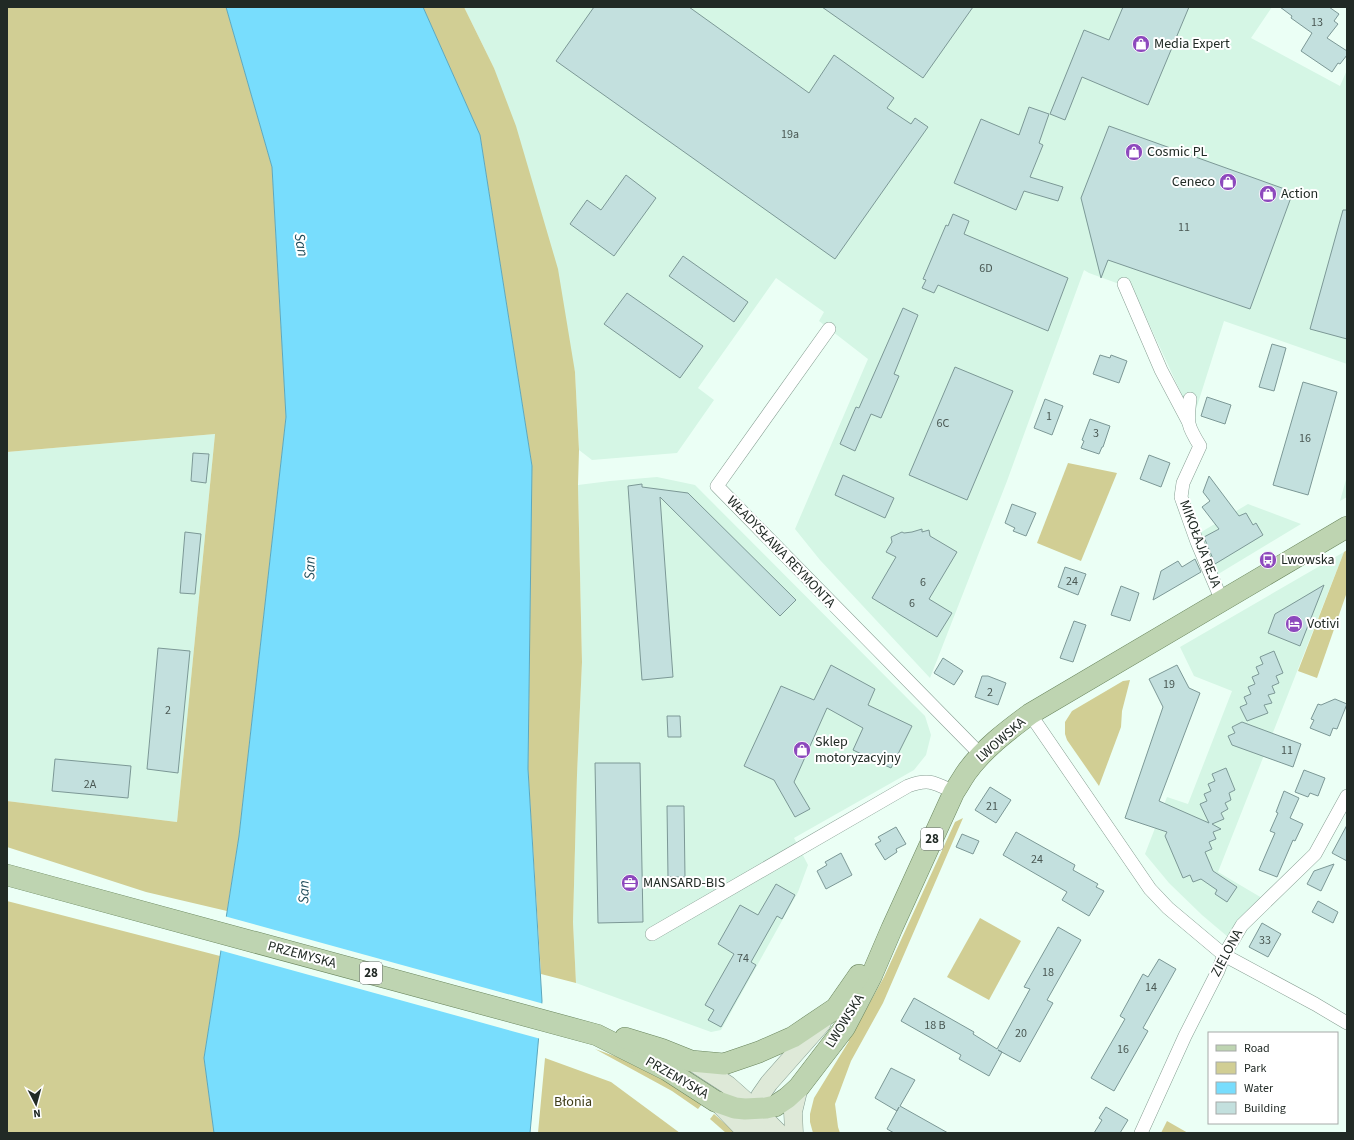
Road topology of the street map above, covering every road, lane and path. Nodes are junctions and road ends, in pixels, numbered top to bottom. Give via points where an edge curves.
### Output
1 (1124, 284) dead end
2 (828, 329) dead end
3 (1190, 399) dead end
4 (1188, 421) junction
5 (1347, 528) edge
6 (1222, 601) junction
7 (1030, 714) junction
8 (981, 755) junction
9 (954, 792) junction
10 (1347, 796) edge
11 (7, 875) edge
12 (892, 928) junction
13 (652, 934) dead end
14 (1228, 950) junction
15 (836, 1008) junction
16 (1347, 1024) edge
17 (589, 1033) junction
18 (692, 1061) junction
19 (799, 1087) junction
20 (715, 1101) junction
21 (755, 1109) junction
22 (747, 1133) edge
23 (757, 1133) edge
24 (779, 1133) edge
25 (794, 1133) edge
26 (1141, 1133) edge

1 - 4 street, MIKOŁAJA REJA via 1161,370
2 - 8 street, WŁADYSŁAWA REYMONTA via 717,486
3 - 4 street, MIKOŁAJA REJA
4 - 6 street, MIKOŁAJA REJA via 1191,432 1200,446 1183,483 1181,497
5 - 6 main road, LWOWSKA / 28
6 - 7 main road, LWOWSKA / 28
7 - 8 main road, LWOWSKA / 28
7 - 14 street via 1150,889 1168,908
8 - 9 main road, LWOWSKA / 28
9 - 12 main road, LWOWSKA / 28
9 - 13 street via 929,781 908,786
10 - 14 street, ZIELONA via 1315,854 1242,926
11 - 17 main road, PRZEMYSKA / 28
12 - 15 main road, LWOWSKA / 28
12 - 19 main road, LWOWSKA / 28 via 871,977 845,1027
14 - 16 street
14 - 26 street, ZIELONA
15 - 18 main road, LWOWSKA / 28 via 793,1037 759,1052 724,1064
15 - 21 main road, LWOWSKA via 769,1083
17 - 18 main road, PRZEMYSKA / 28 via 627,1038
17 - 20 main road, PRZEMYSKA / 28 via 667,1070
18 - 21 main road, PRZEMYSKA via 728,1085
19 - 21 main road, LWOWSKA / 28 via 775,1106
19 - 25 main road, LWOWSKA via 793,1112
20 - 21 main road, LWOWSKA / 28 via 735,1108
20 - 22 main road, PRZEMYSKA
21 - 23 main road, LWOWSKA
21 - 24 main road, PRZEMYSKA

